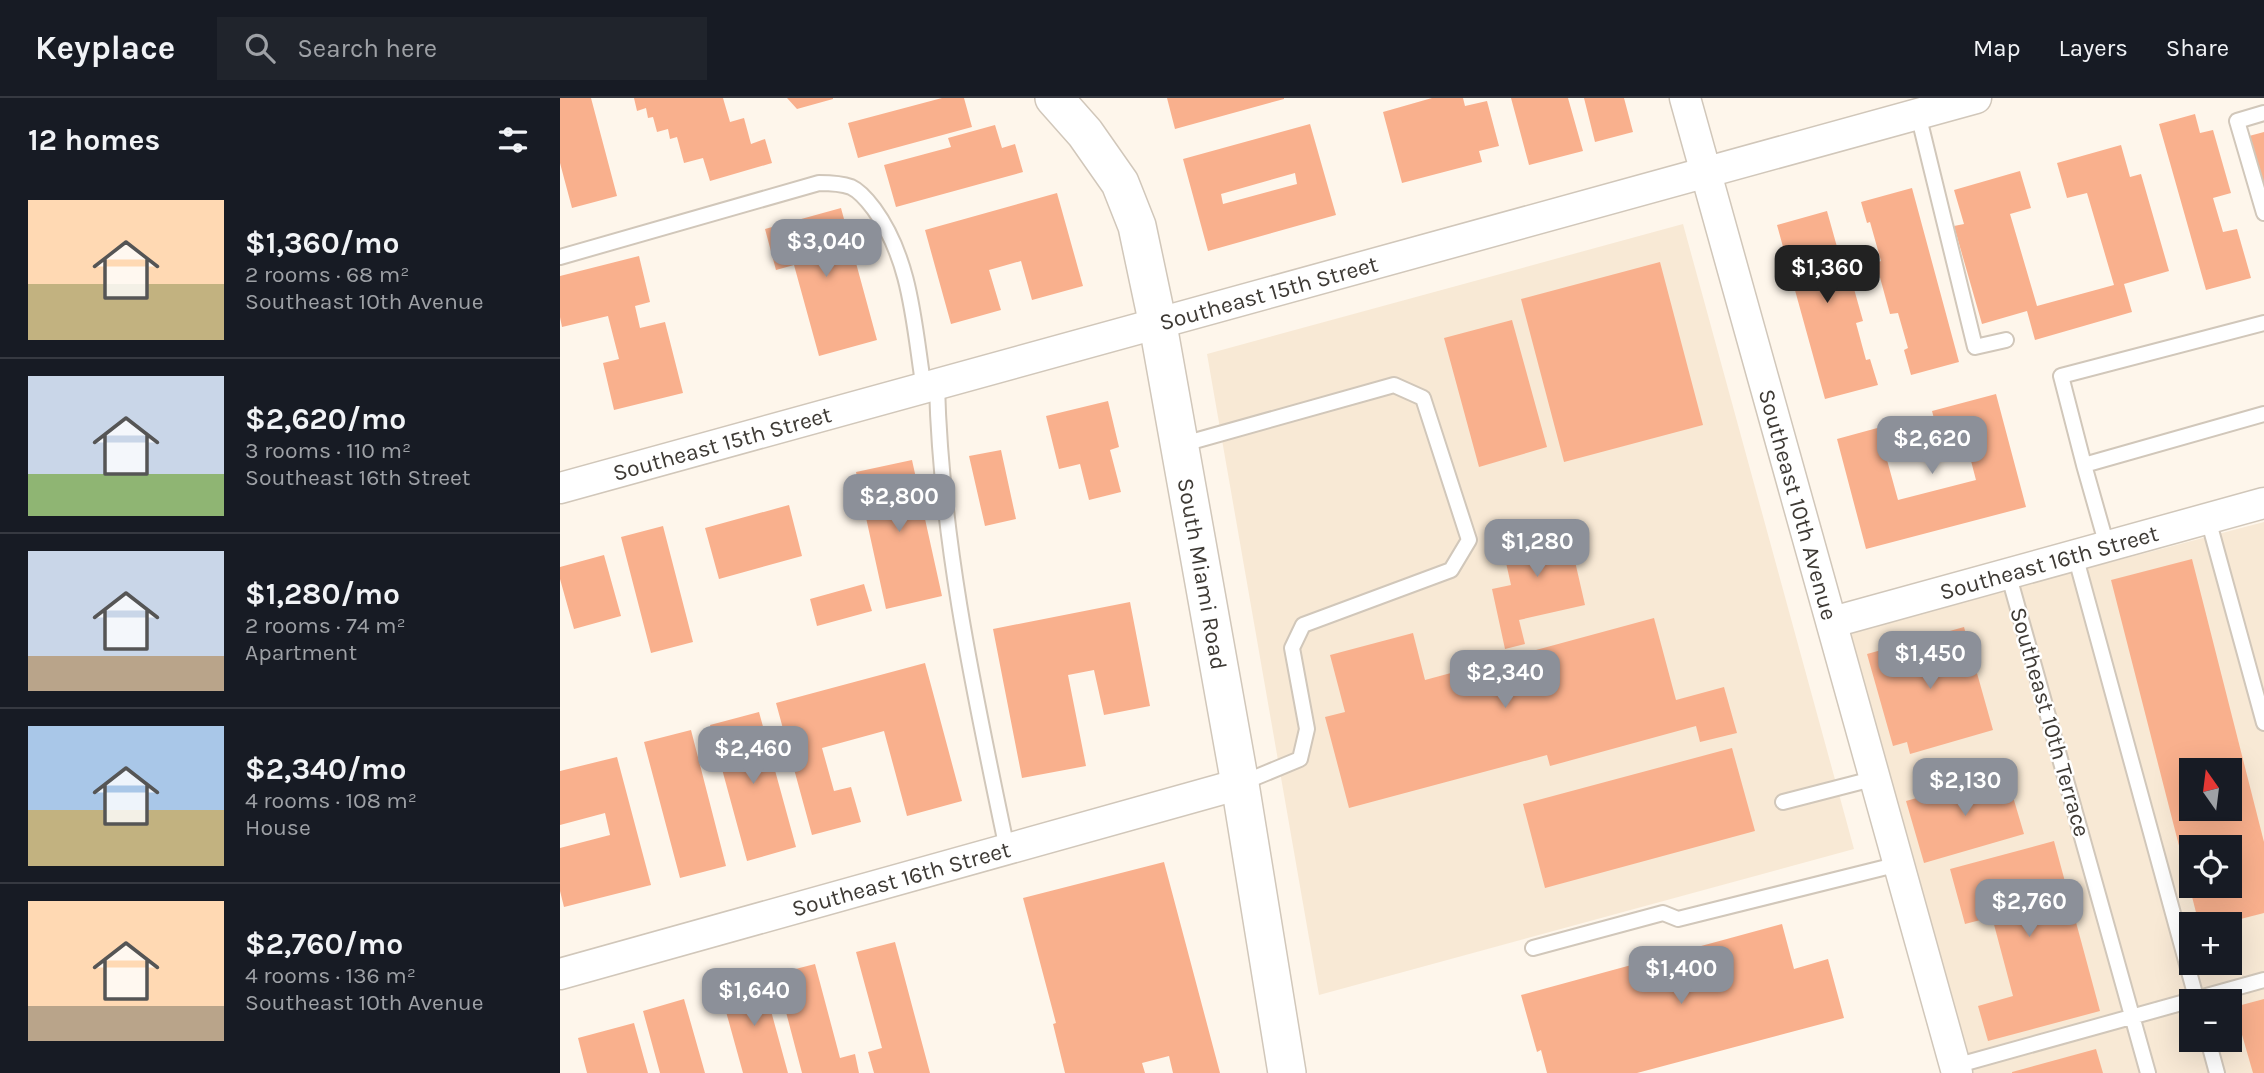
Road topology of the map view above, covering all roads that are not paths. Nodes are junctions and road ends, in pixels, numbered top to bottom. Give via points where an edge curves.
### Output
1 (1054, 98) edge
2 (1685, 98) edge
3 (1976, 98) edge
4 (2264, 113) edge
5 (1918, 114) junction
6 (1706, 172) junction
7 (2264, 213) edge
8 (560, 257) edge
9 (2264, 323) edge
10 (1158, 325) junction
11 (2006, 340) dead end
12 (930, 387) junction
13 (2264, 414) edge
14 (1180, 445) junction
15 (2084, 465) junction
16 (560, 488) edge
17 (2264, 503) edge
18 (2208, 519) junction
19 (2107, 546) junction
20 (2075, 555) junction
21 (2008, 573) junction
22 (1833, 622) junction
23 (2264, 723) edge
24 (1876, 778) junction
25 (1240, 784) junction
26 (1783, 802) dead end
27 (1007, 849) junction
28 (1899, 864) junction
29 (1533, 948) dead end
30 (560, 974) edge
31 (2264, 980) edge
32 (2194, 989) edge
33 (2234, 989) edge
34 (2179, 1005) edge
35 (2132, 1017) junction
36 (2211, 1052) edge
37 (1947, 1071) edge
38 (1287, 1073) edge
39 (2148, 1073) edge
40 (2217, 1073) edge

1 - 10 street, South Miami Road via 1086,133 1120,183 1138,226
2 - 6 street, Southeast 10th Avenue
3 - 5 street, Southeast 15th Street
4 - 7 lane via 2237,121
5 - 6 street, Southeast 15th Street
5 - 11 lane via 1975,347
6 - 10 street, Southeast 15th Street
6 - 22 street, Southeast 10th Avenue
8 - 12 lane via 819,183 852,187 885,224 902,262
9 - 15 lane via 2061,376
10 - 12 street, Southeast 15th Street
10 - 14 street, South Miami Road
12 - 16 street, Southeast 15th Street
12 - 27 lane via 971,675
13 - 15 lane
14 - 25 street, South Miami Road
14 - 25 lane via 1394,385 1423,398 1469,540 1451,570 1303,625 1292,648 1307,729 1300,759
15 - 19 lane
17 - 18 street, Southeast 16th Street
18 - 19 street, Southeast 16th Street
18 - 23 lane
19 - 20 street, Southeast 16th Street
20 - 21 street, Southeast 16th Street
20 - 32 lane
21 - 22 street, Southeast 16th Street
21 - 35 lane, Southeast 10th Terrace
22 - 24 street, Southeast 10th Avenue
24 - 26 lane
24 - 28 street, Southeast 10th Avenue
25 - 27 street, Southeast 16th Street
25 - 38 street, South Miami Road
27 - 30 street, Southeast 16th Street
28 - 29 lane via 1678,919 1663,913
28 - 37 street, Southeast 10th Avenue
31 - 33 lane
34 - 35 lane
35 - 37 lane
35 - 39 lane, Southeast 10th Terrace
36 - 40 lane

